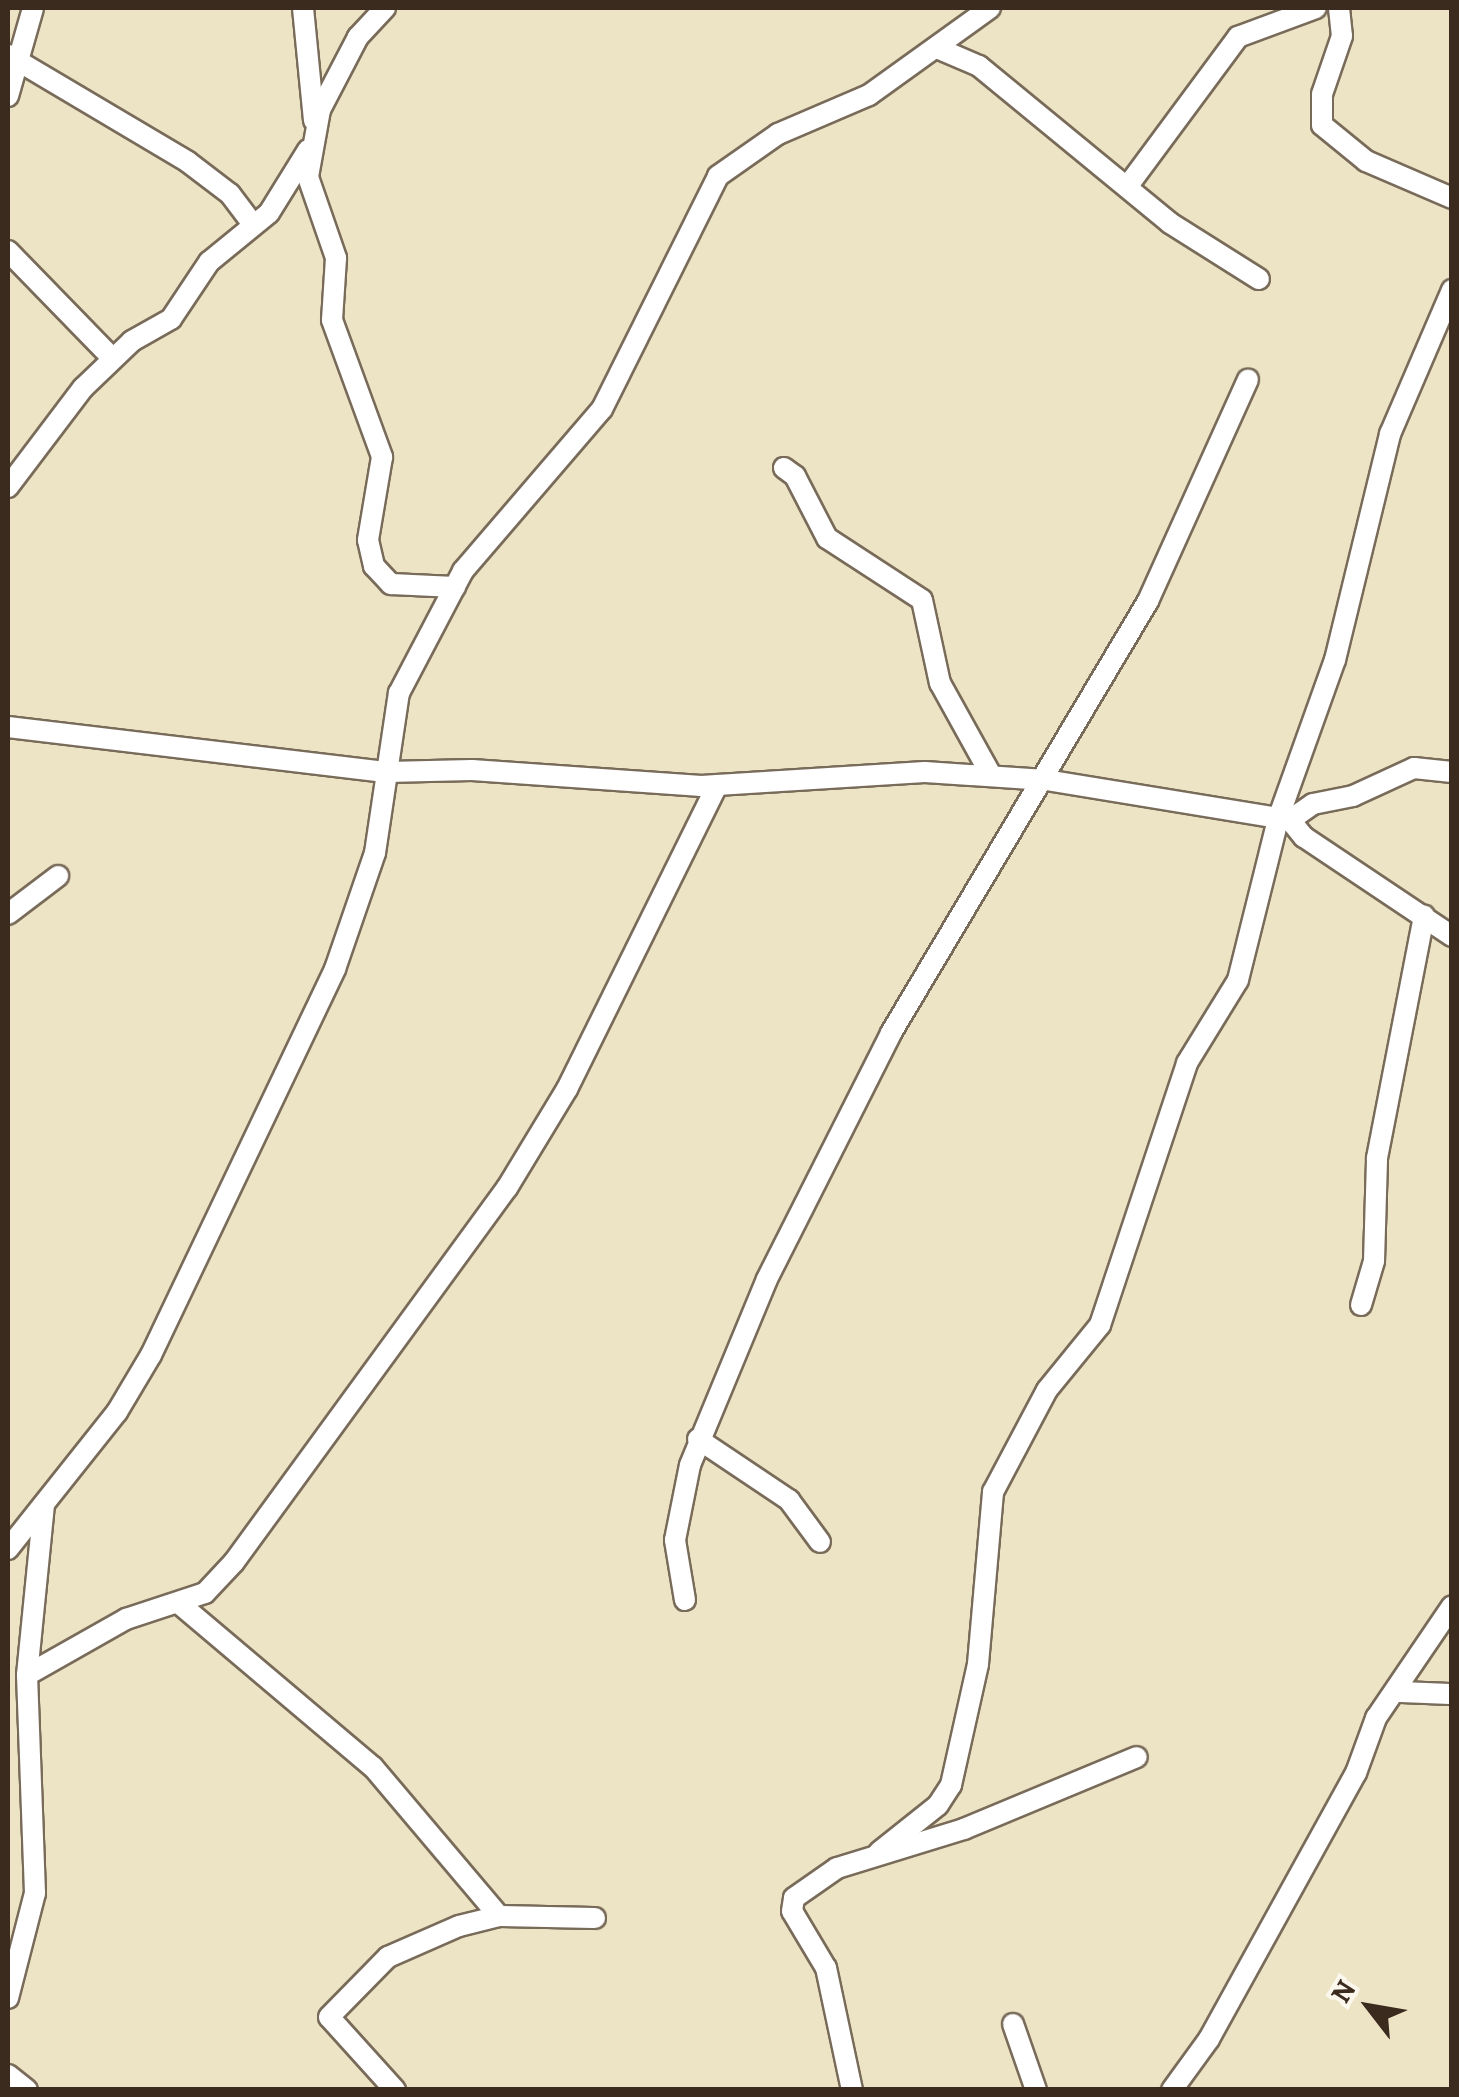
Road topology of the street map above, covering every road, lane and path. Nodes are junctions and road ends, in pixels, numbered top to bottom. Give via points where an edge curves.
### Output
1 (33, 8) edge
2 (303, 8) edge
3 (385, 8) edge
4 (990, 8) edge
5 (1316, 8) edge
6 (1339, 8) edge
7 (937, 48) junction
8 (13, 59) edge
9 (8, 96) edge
10 (315, 128) junction
11 (309, 149) junction
12 (1127, 186) junction
13 (1452, 198) edge
14 (253, 224) junction
15 (8, 251) edge
16 (1259, 279) dead end
17 (1452, 290) edge
18 (112, 358) junction
19 (1248, 380) dead end
20 (784, 468) dead end
21 (8, 487) edge
22 (454, 587) junction
23 (8, 726) edge
24 (387, 772) junction
25 (1452, 772) edge
26 (991, 775) junction
27 (1046, 780) junction
28 (717, 785) junction
29 (1284, 820) junction
30 (58, 876) dead end
31 (8, 914) edge
32 (1424, 916) junction
33 (1452, 936) edge
34 (1361, 1305) dead end
35 (698, 1440) junction
36 (44, 1502) junction
37 (820, 1542) dead end
38 (8, 1549) edge
39 (685, 1600) dead end
40 (181, 1605) junction
41 (1452, 1606) edge
42 (27, 1674) junction
43 (1399, 1692) junction
44 (1452, 1694) edge
45 (1137, 1758) dead end
46 (880, 1852) junction
47 (499, 1916) junction
48 (595, 1918) dead end
49 (8, 1998) edge
50 (1013, 2024) dead end
51 (8, 2075) edge
52 (28, 2090) edge
53 (395, 2090) edge
54 (852, 2090) edge
55 (1036, 2090) edge
56 (1172, 2090) edge

1 - 8 street
2 - 10 street
3 - 10 street via 358,37
4 - 7 street
5 - 12 street via 1238,36
6 - 13 street via 1342,36 1322,94 1322,125 1366,161
7 - 12 street via 979,66
7 - 22 street via 869,94 751,149 718,176 602,408 523,494
8 - 9 street
8 - 14 street via 188,162 230,194
10 - 11 street
11 - 14 street via 268,213
11 - 22 street via 308,176 336,258 332,320 382,456 368,540 374,566 391,584
12 - 16 street
14 - 18 street via 209,262 171,319
15 - 18 street
17 - 29 street via 1390,434 1335,660
18 - 21 street
19 - 27 street via 1148,601
20 - 26 street via 795,476 826,538 922,600 940,683
22 - 24 street via 399,693
23 - 24 street
24 - 28 street via 472,770
24 - 36 street via 366,889 335,970 241,1155 151,1355 117,1412
25 - 29 street via 1414,768
26 - 27 street
26 - 28 street via 925,772
27 - 29 street
27 - 35 street via 840,1124
28 - 40 street via 567,1089 507,1188 234,1562 205,1593
29 - 32 street
29 - 46 street via 1238,980 1188,1064 1105,1314 1047,1390 993,1492 978,1664 951,1785
30 - 31 street
32 - 33 street
32 - 34 street via 1378,1158 1374,1261
35 - 37 street via 790,1500
35 - 39 street via 676,1540
36 - 38 street
36 - 42 street
40 - 42 street via 126,1619
40 - 47 street via 373,1767
41 - 43 street
42 - 49 street via 35,1893
43 - 44 street
43 - 56 street via 1376,1718 1356,1773 1208,2039
45 - 46 street via 964,1829
46 - 54 street via 837,1868 794,1898 792,1911 826,1968
47 - 48 street
47 - 53 street via 388,1957 330,2012
50 - 55 street
51 - 52 street

